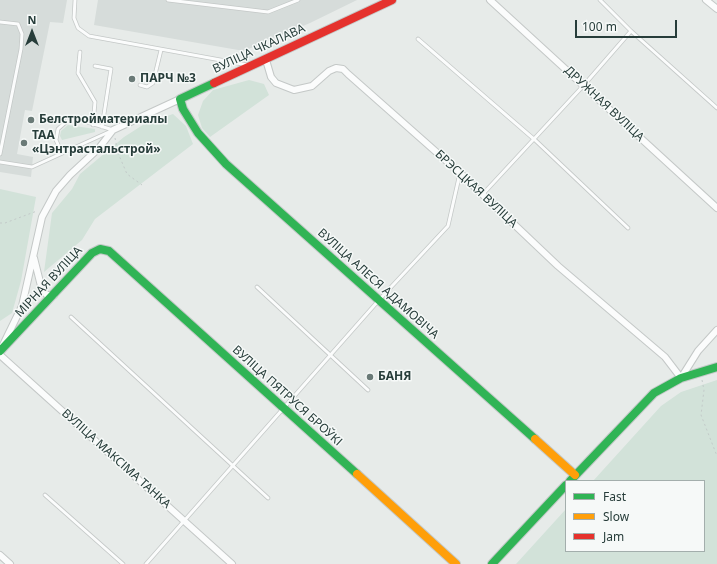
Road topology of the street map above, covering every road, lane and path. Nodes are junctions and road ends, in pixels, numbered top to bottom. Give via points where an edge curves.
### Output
1 (75, 0) edge
2 (168, 0) edge
3 (298, 0) edge
4 (392, 0) edge
5 (490, 0) edge
6 (600, 0) edge
7 (706, 0) edge
8 (717, 9) edge
9 (0, 22) edge
10 (631, 31) junction
11 (418, 39) dead end
12 (161, 50) junction
13 (80, 52) dead end
14 (266, 60) junction
15 (95, 66) dead end
16 (251, 66) junction
17 (140, 86) dead end
18 (584, 86) junction
19 (180, 99) junction
20 (717, 108) edge
21 (93, 125) junction
22 (102, 127) junction
23 (113, 130) junction
24 (535, 140) junction
25 (66, 152) junction
26 (0, 154) edge
27 (0, 162) edge
28 (460, 173) junction
29 (142, 185) dead end
30 (482, 195) junction
31 (46, 208) junction
32 (717, 208) edge
33 (0, 223) edge
34 (628, 228) dead end
35 (100, 249) joint
36 (33, 255) junction
37 (257, 287) dead end
38 (54, 296) junction
39 (379, 300) junction
40 (71, 317) dead end
41 (717, 330) edge
42 (0, 351) edge
43 (0, 355) edge
44 (330, 356) junction
45 (717, 368) edge
46 (700, 371) junction
47 (681, 378) junction
48 (368, 390) dead end
49 (283, 409) junction
50 (717, 456) edge
51 (233, 465) junction
52 (572, 478) edge
53 (565, 486) edge
54 (45, 495) dead end
55 (268, 498) dead end
56 (184, 521) junction
57 (0, 555) edge
58 (10, 564) edge
59 (124, 564) edge
60 (146, 564) edge
61 (232, 564) edge
62 (456, 564) edge
63 (492, 564) edge

1 - 12 lane via 74,18 78,28 89,36
2 - 3 lane via 268,12
4 - 14 street, ВУЛІЦА ЧКАЛАВА
5 - 18 street, ДРУЖНАЯ ВУЛІЦА
6 - 10 lane
7 - 8 street
9 - 26 lane via 18,24 22,34
10 - 18 lane
10 - 20 lane
11 - 24 lane
12 - 16 lane
12 - 17 lane via 153,83
13 - 21 lane via 78,73 95,102
14 - 16 street, ВУЛІЦА ЧКАЛАВА
14 - 28 street, БРЭСЦКАЯ ВУЛІЦА via 276,83 294,90 312,86 336,68 343,70
15 - 22 lane via 111,69
16 - 19 street, ВУЛІЦА ЧКАЛАВА
18 - 24 lane
18 - 32 street, ДРУЖНАЯ ВУЛІЦА
19 - 23 street, ВУЛІЦА ЧКАЛАВА
19 - 39 street, ВУЛІЦА АЛЕСЯ АДАМОВІЧА via 198,133 226,164
21 - 22 lane
21 - 25 lane via 80,120 63,124 58,129 56,140 60,149
22 - 23 lane
23 - 25 lane
23 - 29 path via 118,153 127,174
23 - 31 street via 99,148 62,183
24 - 30 lane
24 - 34 lane
25 - 27 lane via 32,167
28 - 30 street, БРЭСЦКАЯ ВУЛІЦА
28 - 39 lane via 448,226
30 - 47 street, БРЭСЦКАЯ ВУЛІЦА via 558,266 665,357
31 - 33 path
31 - 36 street
35 - 38 street, МІРНАЯ ВУЛІЦА via 92,253
35 - 49 street, ВУЛІЦА ПЯТРУСЯ БРОЎКІ via 109,251
36 - 38 street via 42,290 47,295
36 - 42 street via 22,306
37 - 44 lane
38 - 42 street, МІРНАЯ ВУЛІЦА
39 - 44 lane
39 - 52 street, ВУЛІЦА АЛЕСЯ АДАМОВІЧА
40 - 51 lane
41 - 47 street via 698,351
43 - 56 street, ВУЛІЦА МАКСІМА ТАНКА
44 - 48 lane
44 - 49 lane
45 - 46 street
46 - 47 street
46 - 50 path via 704,390 701,415
47 - 52 street via 654,393
49 - 51 lane
49 - 62 street, ВУЛІЦА ПЯТРУСЯ БРОЎКІ
51 - 55 lane
51 - 56 lane
53 - 63 street
54 - 59 lane
56 - 60 lane
56 - 61 street, ВУЛІЦА МАКСІМА ТАНКА
57 - 58 street

